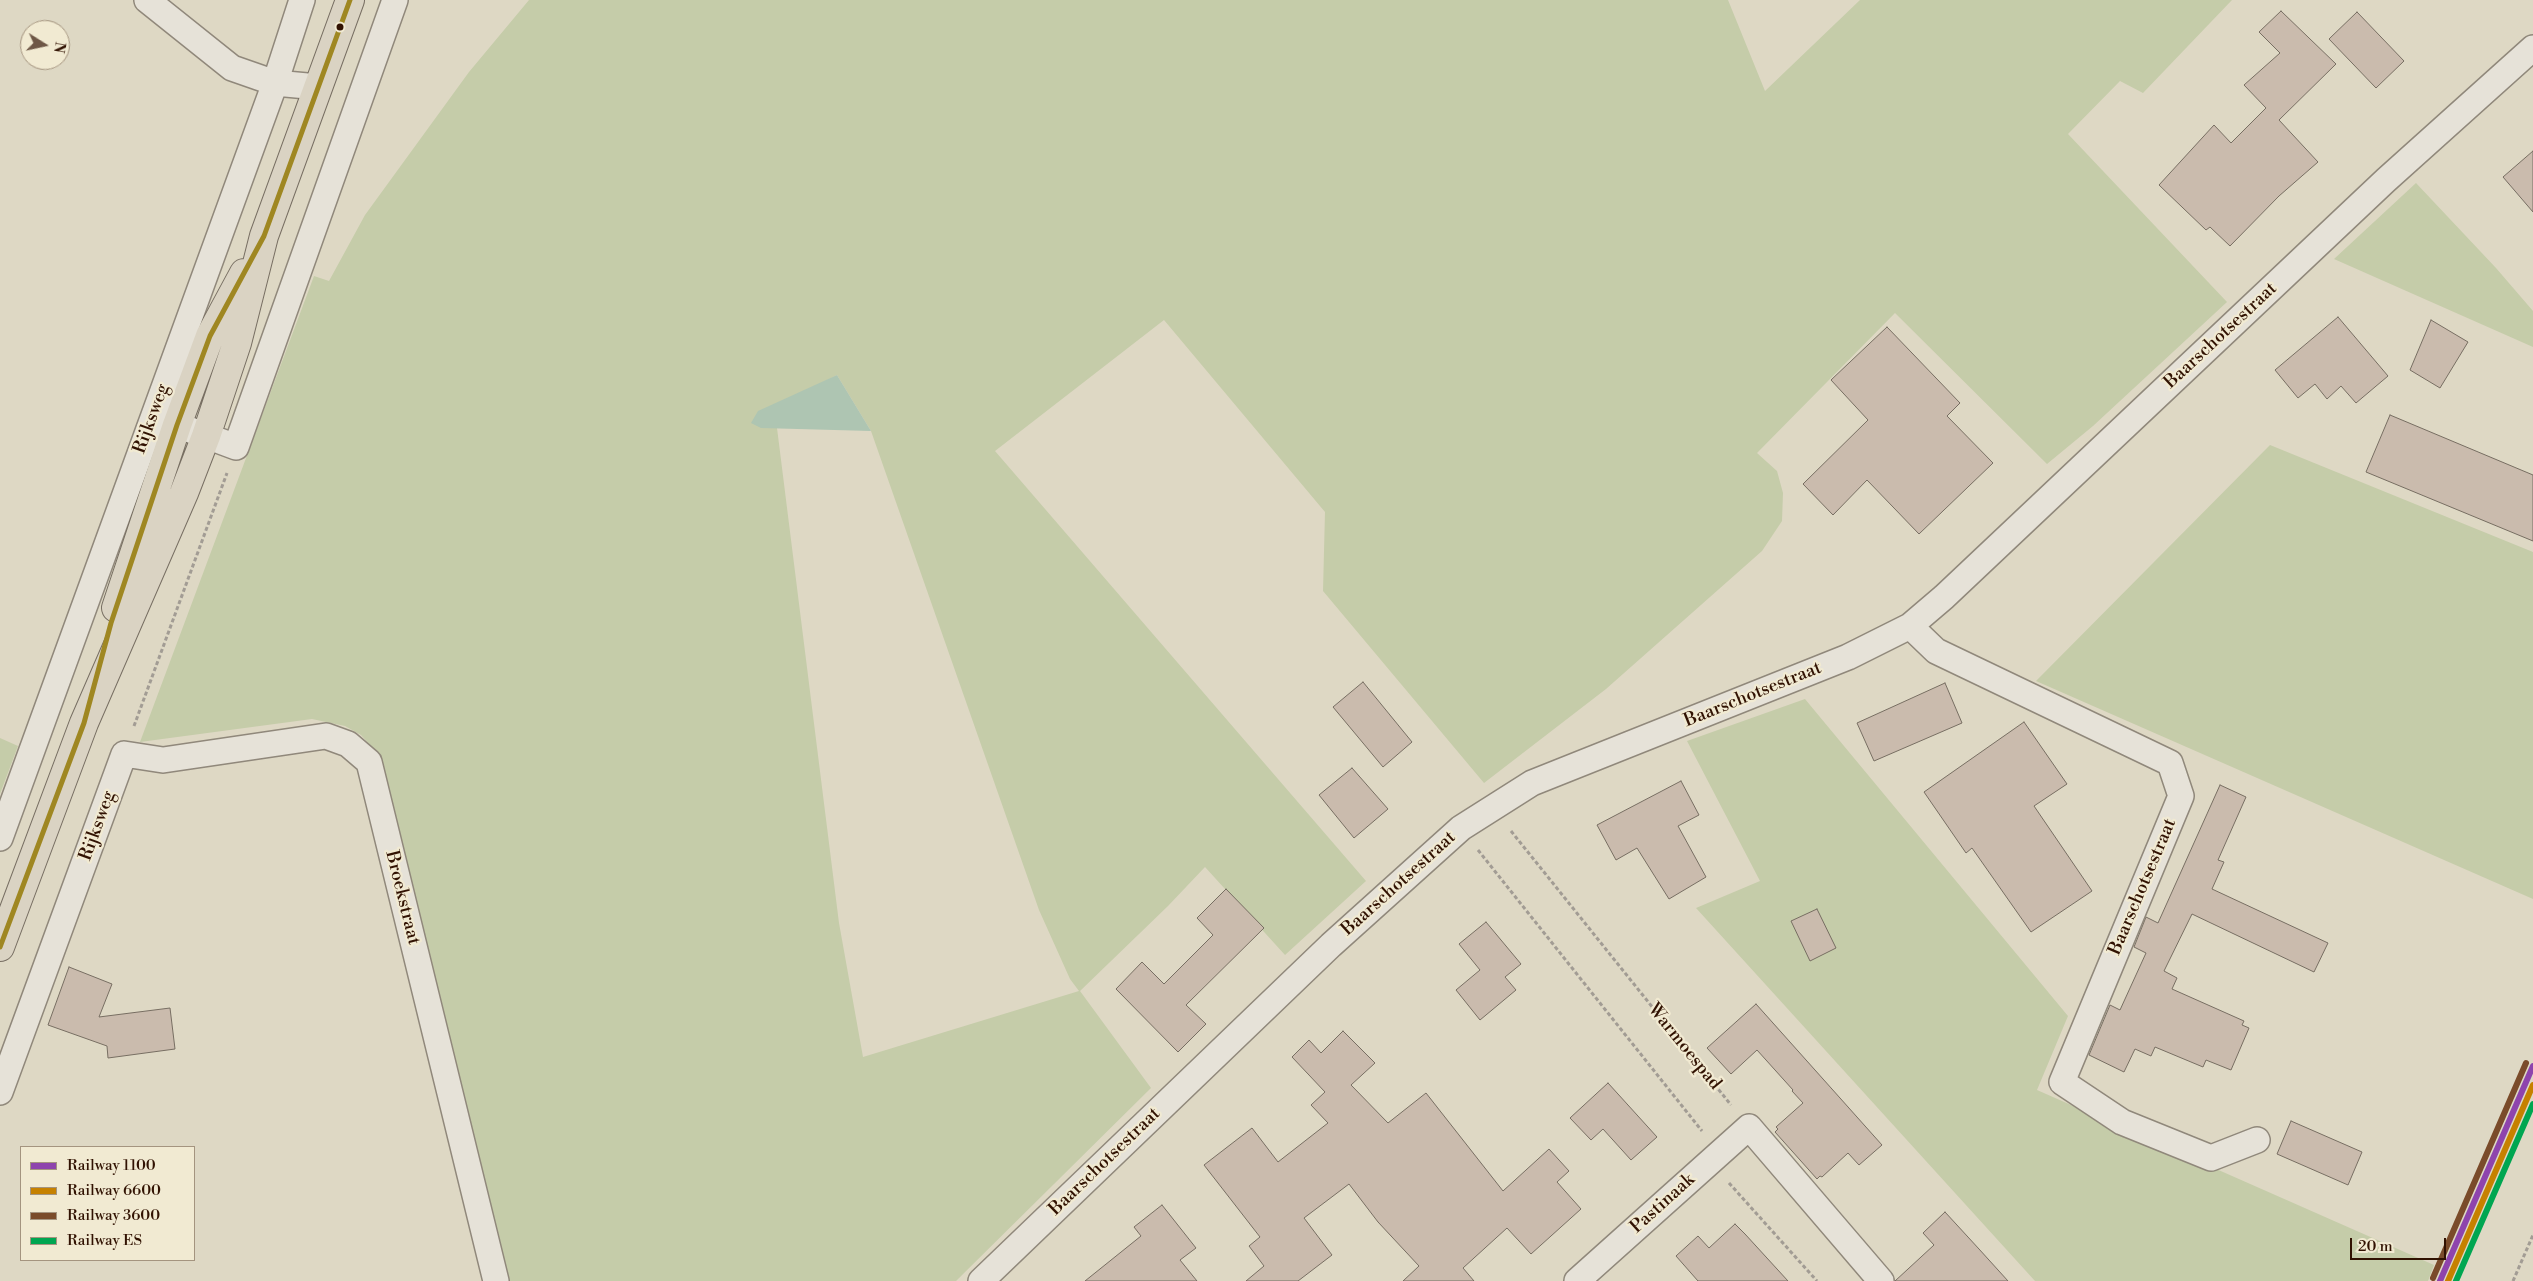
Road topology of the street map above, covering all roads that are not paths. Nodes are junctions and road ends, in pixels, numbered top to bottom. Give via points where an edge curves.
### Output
1 (147, 0) edge
2 (302, 0) edge
3 (350, 0) edge
4 (395, 0) edge
5 (2533, 48) edge
6 (275, 83) junction
7 (318, 87) junction
8 (264, 236) junction
9 (177, 425) junction
10 (206, 436) junction
11 (1910, 626) junction
12 (84, 723) junction
13 (124, 754) joint
14 (0, 838) edge
15 (0, 947) edge
16 (0, 1092) edge
17 (2258, 1140) dead end
18 (496, 1281) edge
19 (981, 1281) edge
20 (1577, 1281) edge
21 (1881, 1281) edge

1 - 6 street via 232,68
2 - 6 street, Rijksweg
3 - 7 main road, Rijksweg
4 - 10 street, Rijksweg via 236,447
5 - 11 street, Baarschotsestraat via 2386,180
6 - 7 street
6 - 14 street, Rijksweg
7 - 8 main road, Rijksweg
8 - 9 main road, Rijksweg via 210,336
8 - 10 main road, Rijksweg via 237,343
9 - 10 street, Rijksweg
9 - 12 main road, Rijksweg via 111,623
10 - 12 main road, Rijksweg
11 - 17 street, Baarschotsestraat via 1936,651 2170,763 2181,796 2062,1082 2122,1122 2211,1158
11 - 19 street, Baarschotsestraat via 1848,657 1532,783 1461,828 1331,945
12 - 15 main road, Rijksweg
13 - 16 street, Rijksweg
13 - 18 street, Broekstraat via 163,760 326,736 348,744 369,762
20 - 21 street, Pastinaak via 1749,1127

